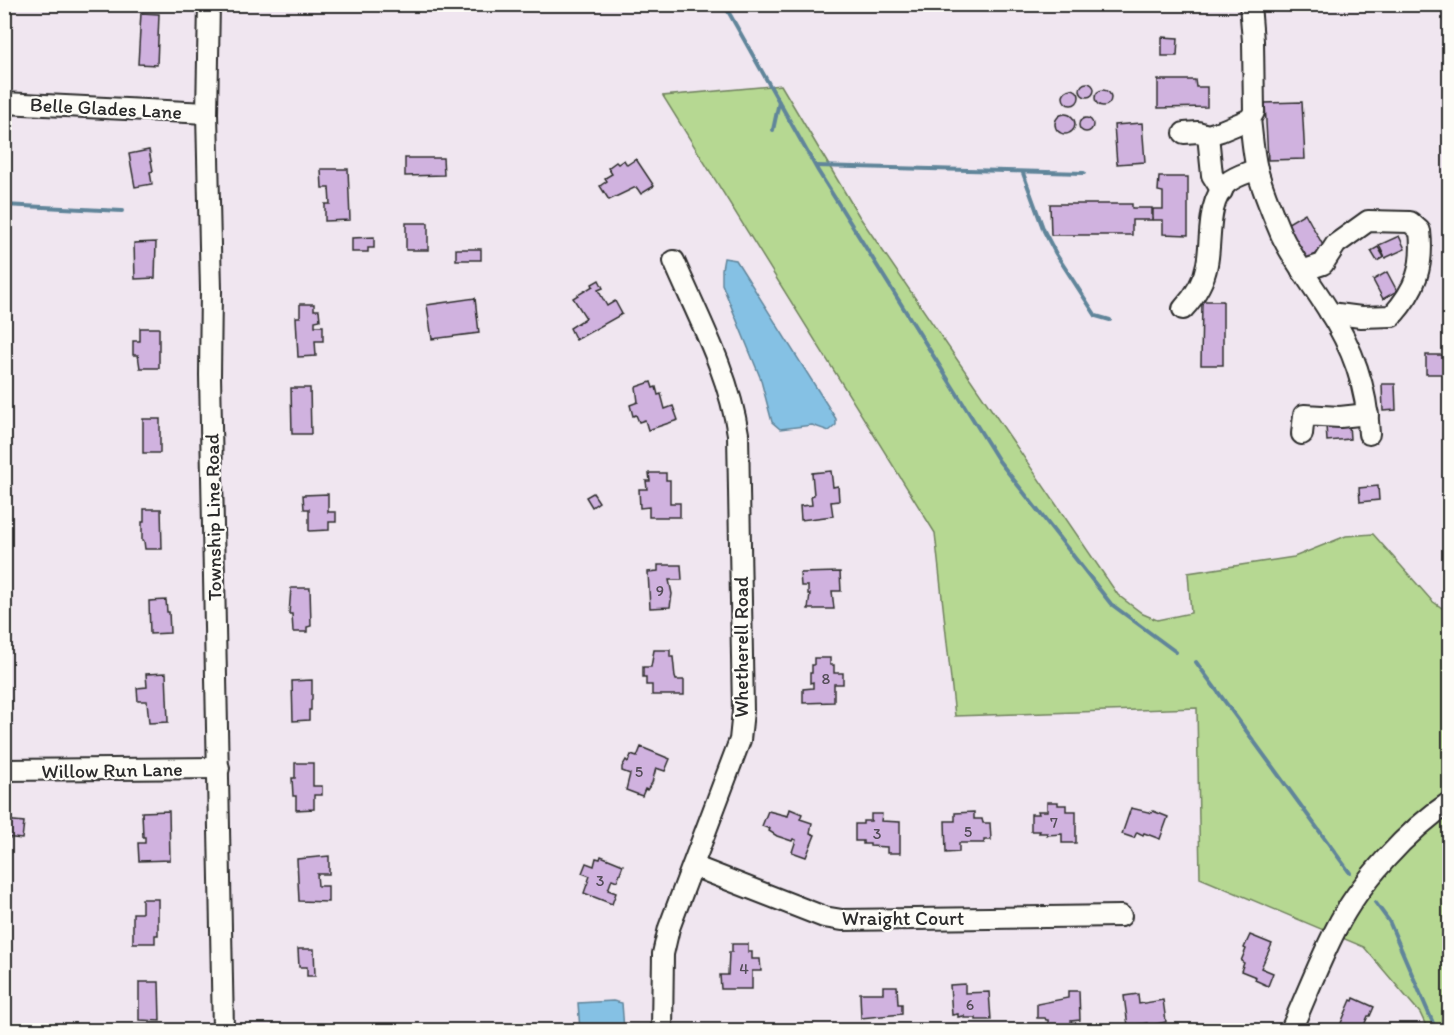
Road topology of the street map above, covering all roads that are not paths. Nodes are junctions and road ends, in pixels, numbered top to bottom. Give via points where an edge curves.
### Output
1 (209, 4) edge
2 (1250, 4) edge
3 (4, 103) edge
4 (207, 113) junction
5 (1250, 119) junction
6 (1184, 133) dead end
7 (1208, 135) junction
8 (1257, 170) junction
9 (1222, 191) junction
10 (674, 261) dead end
11 (1302, 271) junction
12 (1183, 309) dead end
13 (1330, 313) junction
14 (1368, 414) junction
15 (1302, 434) dead end
16 (1369, 434) dead end
17 (219, 768) junction
18 (4, 771) edge
19 (1449, 802) edge
20 (693, 866) junction
21 (1122, 916) dead end
22 (224, 1030) edge
23 (662, 1030) edge
24 (1292, 1030) edge

1 - 4 street, Township Line Road
2 - 5 street via 1254,112
3 - 4 street, Belle Glades Lane
4 - 17 street, Township Line Road
5 - 7 street
5 - 8 street
6 - 7 street
7 - 9 street via 1212,175
8 - 9 street via 1234,179
8 - 11 street via 1282,235
9 - 12 street via 1214,206 1203,280
10 - 20 street, Whetherell Road via 725,380 738,434 743,711 740,740
11 - 13 street
11 - 13 street via 1323,264 1336,244 1368,221 1410,222 1420,231 1422,247 1413,289 1392,316
13 - 14 street via 1363,381
14 - 15 street via 1304,415
14 - 16 street
17 - 18 street, Willow Run Lane
17 - 22 street, Township Line Road
19 - 24 street via 1411,832 1362,889 1337,927
20 - 21 street, Wraight Court via 824,917 842,920
20 - 23 street, Whetherell Road via 663,954

